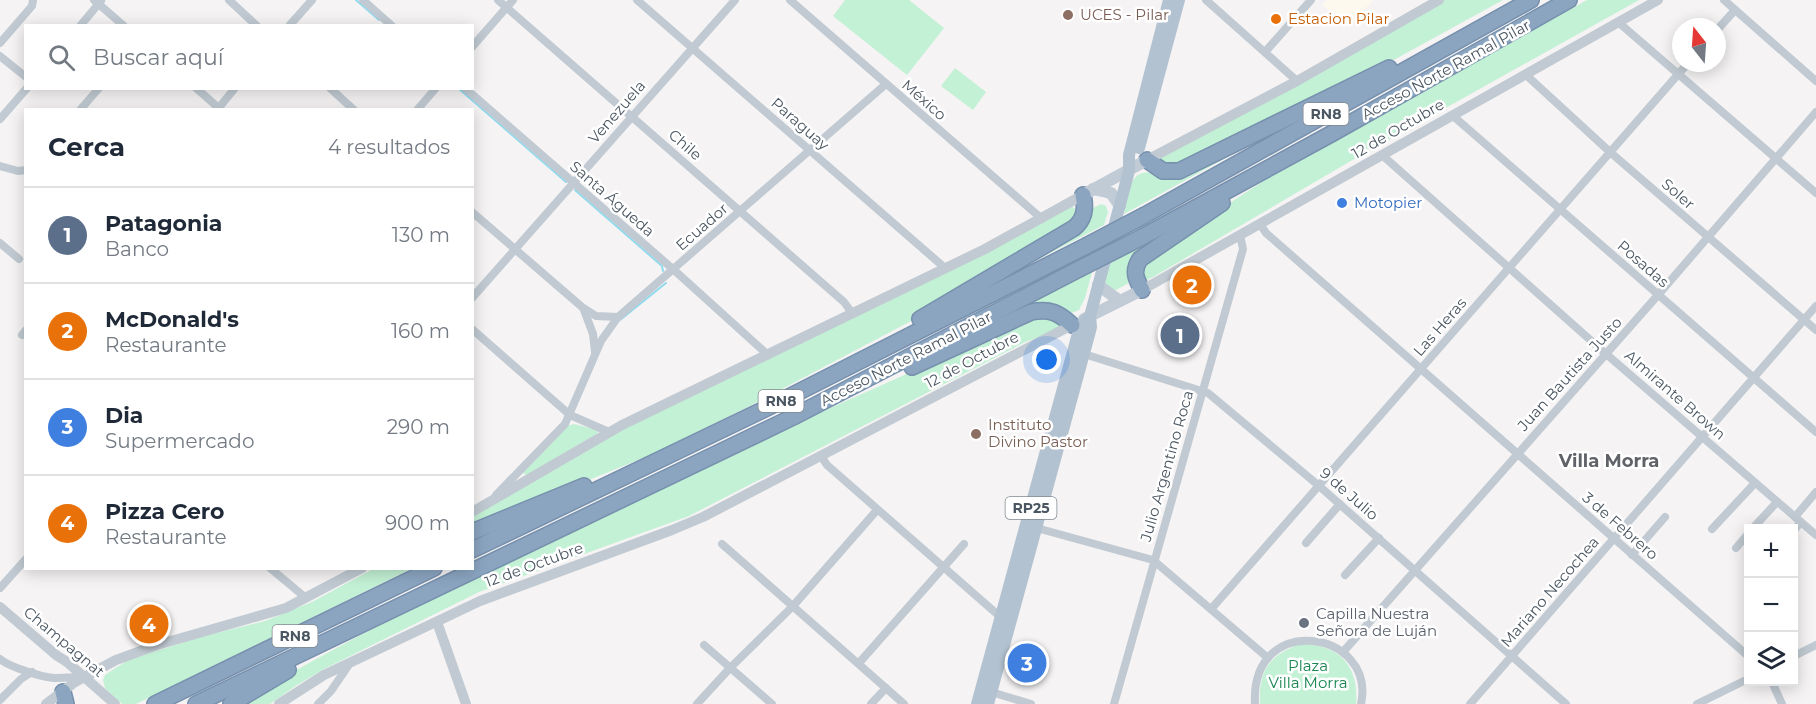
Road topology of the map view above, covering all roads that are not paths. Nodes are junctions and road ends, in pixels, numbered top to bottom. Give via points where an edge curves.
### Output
1 (33, 0) edge
2 (229, 0) edge
3 (312, 0) edge
4 (363, 0) edge
5 (498, 0) edge
6 (513, 0) edge
7 (637, 0) edge
8 (735, 0) edge
9 (790, 0) edge
10 (1169, 0) edge
11 (1179, 0) edge
12 (1206, 0) edge
13 (1311, 0) edge
14 (1439, 0) edge
15 (1531, 0) edge
16 (1569, 0) edge
17 (1658, 0) edge
18 (1724, 0) edge
19 (98, 1) edge
20 (506, 8) junction
21 (1735, 10) junction
22 (1506, 13) junction
23 (1726, 20) edge
24 (1618, 22) junction
25 (81, 24) edge
26 (122, 24) edge
27 (256, 24) edge
28 (291, 24) edge
29 (390, 24) edge
30 (0, 43) edge
31 (474, 45) edge
32 (692, 47) junction
33 (1265, 52) junction
34 (1, 57) edge
35 (1680, 72) edge
36 (1525, 74) junction
37 (24, 75) edge
38 (1678, 75) junction
39 (1297, 81) junction
40 (1816, 81) edge
41 (886, 84) junction
42 (25, 90) edge
43 (97, 90) edge
44 (198, 90) edge
45 (233, 90) edge
46 (332, 90) edge
47 (434, 90) edge
48 (467, 90) edge
49 (82, 108) edge
50 (218, 108) edge
51 (220, 108) edge
52 (352, 108) edge
53 (419, 108) edge
54 (1816, 112) edge
55 (1452, 115) junction
56 (631, 116) junction
57 (0, 119) edge
58 (1331, 134) junction
59 (810, 152) junction
60 (1610, 152) junction
61 (1382, 155) junction
62 (1776, 159) junction
63 (1147, 160) junction
64 (0, 166) edge
65 (24, 170) edge
66 (1129, 171) junction
67 (573, 183) junction
68 (1088, 192) junction
69 (1816, 193) edge
70 (1120, 206) junction
71 (1560, 210) junction
72 (740, 211) junction
73 (474, 214) edge
74 (1042, 219) junction
75 (1260, 224) junction
76 (1240, 235) junction
77 (1707, 237) junction
78 (0, 243) edge
79 (515, 249) junction
80 (19, 259) dead end
81 (945, 268) junction
82 (1509, 268) junction
83 (674, 270) junction
84 (1098, 285) junction
85 (1142, 290) junction
86 (1658, 295) junction
87 (474, 296) edge
88 (1120, 301) junction
89 (1816, 306) edge
90 (582, 307) junction
91 (852, 313) junction
92 (1090, 316) junction
93 (602, 317) junction
94 (618, 317) junction
95 (1804, 320) junction
96 (1072, 325) junction
97 (591, 328) junction
98 (1816, 330) edge
99 (474, 331) edge
100 (608, 331) junction
101 (1605, 353) junction
102 (596, 354) junction
103 (1084, 354) junction
104 (768, 355) junction
105 (1420, 370) junction
106 (1754, 379) junction
107 (1203, 390) junction
108 (771, 406) junction
109 (570, 415) junction
110 (793, 417) junction
111 (609, 432) junction
112 (1816, 432) edge
113 (1703, 436) junction
114 (1517, 453) junction
115 (821, 456) junction
116 (657, 460) junction
117 (519, 470) junction
118 (526, 481) junction
119 (1755, 483) junction
120 (1318, 485) junction
121 (1816, 492) edge
122 (489, 502) junction
123 (1777, 502) junction
124 (1340, 504) junction
125 (877, 510) junction
126 (474, 511) edge
127 (1665, 518) dead end
128 (1798, 519) junction
129 (1757, 524) edge
130 (1796, 524) edge
131 (1032, 527) junction
132 (1712, 530) dead end
133 (474, 531) edge
134 (1816, 535) edge
135 (1379, 538) junction
136 (1613, 539) junction
137 (1744, 539) edge
138 (1306, 543) dead end
139 (722, 544) dead end
140 (964, 544) dead end
141 (1736, 548) dead end
142 (474, 549) edge
143 (1632, 555) junction
144 (1153, 560) junction
145 (24, 561) edge
146 (944, 567) junction
147 (272, 570) edge
148 (354, 570) edge
149 (430, 570) edge
150 (1416, 570) junction
151 (1345, 575) dead end
152 (0, 588) edge
153 (306, 598) junction
154 (792, 606) junction
155 (0, 607) edge
156 (1212, 608) junction
157 (378, 618) junction
158 (1007, 618) junction
159 (437, 622) junction
160 (704, 645) dead end
161 (1816, 645) edge
162 (1343, 652) junction
163 (1744, 652) edge
164 (1798, 654) edge
165 (56, 656) junction
166 (1513, 656) junction
167 (1268, 658) junction
168 (0, 659) edge
169 (859, 663) junction
170 (348, 666) junction
171 (730, 668) junction
172 (32, 672) junction
173 (83, 677) junction
174 (1744, 681) edge
175 (1774, 686) edge
176 (886, 688) junction
177 (67, 690) edge
178 (987, 695) edge
179 (0, 700) edge
180 (112, 701) edge
181 (46, 704) edge
182 (155, 704) edge
183 (196, 704) edge
184 (231, 704) edge
185 (279, 704) edge
186 (318, 704) edge
187 (466, 704) edge
188 (697, 704) edge
189 (772, 704) edge
190 (871, 704) edge
191 (904, 704) edge
192 (977, 704) edge
193 (1031, 704) edge
194 (1114, 704) edge
195 (1255, 704) edge
196 (1361, 704) edge
197 (1470, 704) edge
198 (1566, 704) edge
199 (1697, 704) edge
200 (1782, 704) edge

1 - 30 street
2 - 27 street
3 - 28 street
4 - 29 street
5 - 20 street, Chile
6 - 20 street
7 - 32 street, Paraguay
8 - 32 street, Venezuela
9 - 41 street, México
10 - 66 main road, RP25 via 1132,145
11 - 66 main road, RP25 via 1137,156
12 - 33 street
13 - 33 street
14 - 39 street
15 - 22 highway, Acceso Norte Ramal Pilar / RN8
16 - 58 highway, Acceso Norte Ramal Pilar / RN8
17 - 24 street, 12 de Octubre
18 - 21 street
19 - 25 street
19 - 26 street
20 - 31 street
20 - 56 street, Chile
21 - 23 street
21 - 40 street
22 - 63 highway via 1179,171 1163,171
22 - 108 highway, Acceso Norte Ramal Pilar / RN8, bridge via 1145,215
24 - 36 street, 12 de Octubre
24 - 38 street
32 - 56 street, Venezuela
32 - 59 street, Paraguay
33 - 39 street
34 - 37 street
35 - 38 street, Las Heras
36 - 55 street, 12 de Octubre
36 - 60 street, Soler
38 - 60 street, Las Heras
38 - 62 street
39 - 63 street
41 - 59 street, Ecuador
41 - 74 street, México
42 - 57 street
43 - 49 street
44 - 50 street
45 - 51 street
46 - 52 street
47 - 53 street
48 - 67 street, Santa Águeda
54 - 62 street, Juan Bautista Justo
55 - 61 street, 12 de Octubre
55 - 71 street, Posadas
56 - 67 street, Venezuela
56 - 72 street, Chile
58 - 85 highway via 1142,258 1135,271
58 - 110 highway, Acceso Norte Ramal Pilar / RN8, bridge via 1144,236
59 - 72 street, Ecuador
59 - 81 street, Paraguay
60 - 71 street, Las Heras
60 - 77 street, Soler
61 - 75 street, 12 de Octubre
61 - 82 street, Almirante Brown
62 - 69 street
62 - 77 street, Juan Bautista Justo
63 - 66 main road
64 - 65 street
66 - 68 main road
66 - 70 main road, RP25
67 - 79 street, Venezuela
67 - 83 street, Santa Águeda
68 - 70 main road via 1109,192
68 - 74 street
68 - 108 highway via 1082,219 1069,232
70 - 84 main road, RP25
71 - 82 street, Las Heras
71 - 86 street, Posadas
72 - 83 street, Ecuador
72 - 91 street, Chile
73 - 79 street
74 - 81 street
75 - 76 street, 12 de Octubre
75 - 105 street, 3 de Febrero
76 - 85 street, 12 de Octubre
76 - 107 street, Julio Argentino Roca via 1243,249
77 - 86 street, Juan Bautista Justo
77 - 95 street, Soler
78 - 80 street
79 - 87 street, Venezuela
79 - 90 street
81 - 91 street
82 - 101 street, Almirante Brown
82 - 105 street, Las Heras
83 - 94 street, Ecuador
83 - 104 street, Santa Águeda
84 - 88 main road
84 - 92 main road, RP25
85 - 88 main road, 12 de Octubre
86 - 101 street, Juan Bautista Justo
86 - 106 street, Posadas
88 - 92 main road, 12 de Octubre
89 - 95 street, Mariano Necochea
90 - 93 street
90 - 97 street
91 - 104 street
92 - 96 main road, 12 de Octubre
92 - 103 main road, RP25
92 - 131 main road, RP25 via 1080,326
93 - 94 street
93 - 97 street
93 - 100 street via 608,320
94 - 100 street, Ecuador
95 - 98 street, Soler
95 - 106 street, Mariano Necochea
96 - 110 highway via 1052,310 1024,314 854,394
96 - 115 street, 12 de Octubre
97 - 100 street via 599,334
97 - 102 street
99 - 109 street
100 - 102 street, Ecuador
101 - 113 street, Almirante Brown
101 - 114 street, Juan Bautista Justo
102 - 109 street, Ecuador
103 - 107 street, 9 de Julio
103 - 131 main road, RP25
104 - 111 street
105 - 114 street, 3 de Febrero
105 - 120 street, Las Heras
106 - 112 street, Posadas
106 - 113 street, Mariano Necochea
107 - 120 street, 9 de Julio
107 - 144 street, Julio Argentino Roca
108 - 116 highway, Acceso Norte Ramal Pilar / RN8
109 - 111 street
109 - 117 street, Ecuador
110 - 157 highway, Acceso Norte Ramal Pilar / RN8
111 - 118 street
113 - 119 street, Almirante Brown
113 - 136 street, Mariano Necochea
114 - 136 street, 3 de Febrero
114 - 150 street, Juan Bautista Justo
115 - 125 street
115 - 159 street, 12 de Octubre via 687,524 489,597
116 - 133 highway
116 - 142 highway, Acceso Norte Ramal Pilar / RN8
117 - 118 street
117 - 122 street, Ecuador
118 - 122 street
119 - 123 street, Almirante Brown
119 - 132 street
120 - 124 street, 9 de Julio
120 - 156 street, Las Heras
121 - 128 street
122 - 126 street
123 - 128 street, Almirante Brown
123 - 129 street
124 - 135 street, 9 de Julio
124 - 138 street
125 - 146 street
125 - 154 street
127 - 143 street
128 - 130 street
128 - 134 street, Almirante Brown
131 - 144 street
131 - 158 main road, RP25
135 - 150 street, 9 de Julio
135 - 151 street
136 - 143 street, 3 de Febrero
136 - 166 street, Mariano Necochea
137 - 141 street
139 - 154 street
140 - 146 street
143 - 163 street, 3 de Febrero
144 - 156 street
144 - 194 street, Julio Argentino Roca
145 - 152 street
146 - 158 street
146 - 169 street
147 - 153 street
148 - 153 street
149 - 182 highway, RN8
150 - 162 street, Juan Bautista Justo
150 - 166 street, 9 de Julio
153 - 173 street via 273,612 157,645
154 - 169 street
154 - 171 street
155 - 165 street, Champagnat
156 - 167 street
157 - 183 highway, Acceso Norte Ramal Pilar / RN8
157 - 184 highway
158 - 178 main road, RP25
159 - 170 street, 12 de Octubre
159 - 187 street
160 - 171 street
161 - 164 street
162 - 167 street via 1308,640 1279,648
162 - 196 street via 1357,670
165 - 173 street, Champagnat
165 - 177 street via 65,665
166 - 197 street, Mariano Necochea
166 - 198 street, 9 de Julio
167 - 195 street via 1254,687
168 - 172 street
169 - 176 street
170 - 185 street, 12 de Octubre via 311,682
170 - 186 street
171 - 188 street
171 - 189 street
172 - 177 street via 53,678
172 - 179 street
173 - 177 street
173 - 180 street, Champagnat
174 - 199 street
175 - 200 street
176 - 190 street
176 - 191 street
177 - 181 street
178 - 192 main road, RP25
178 - 193 street

